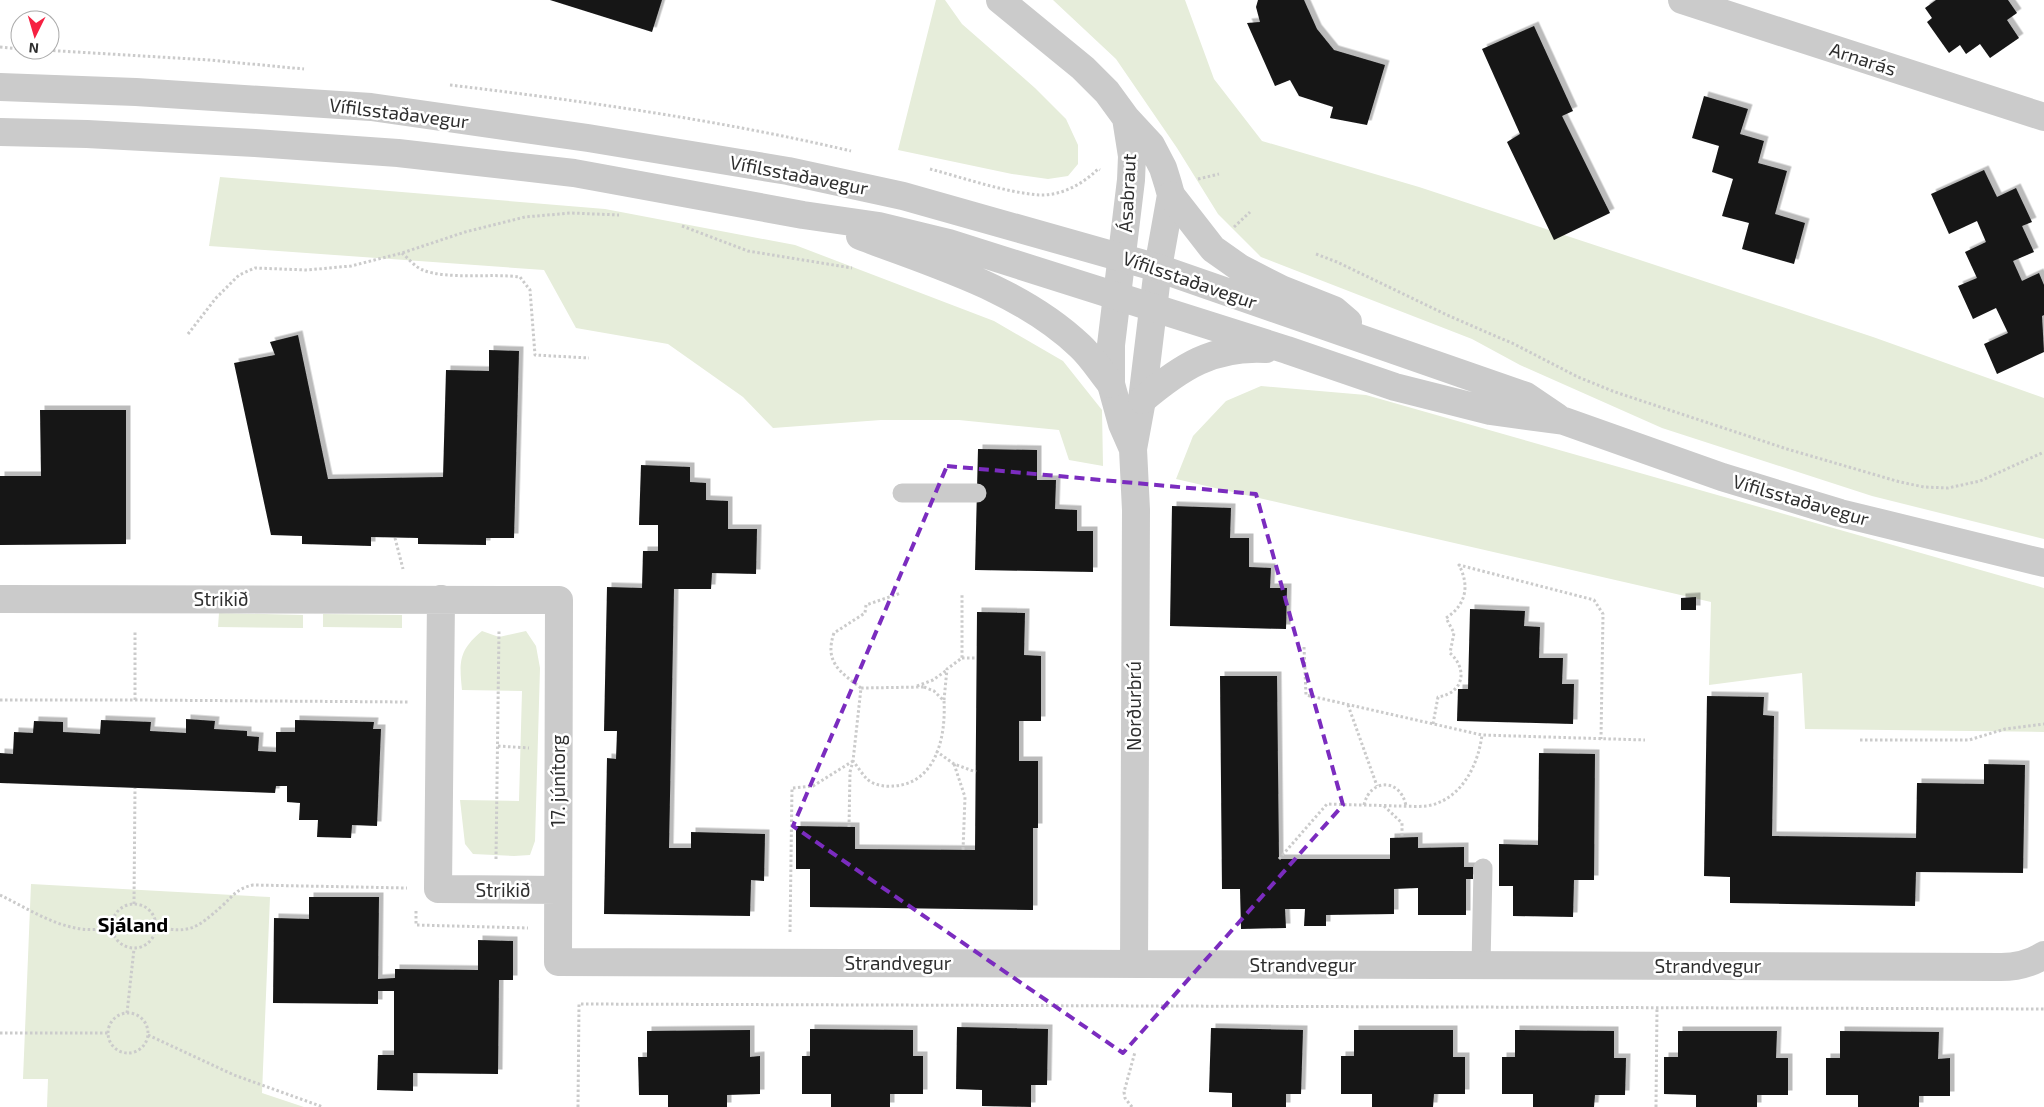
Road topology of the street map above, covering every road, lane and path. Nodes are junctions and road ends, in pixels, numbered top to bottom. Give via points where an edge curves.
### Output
1 (1000, 0) edge
2 (1682, 0) edge
3 (0, 87) edge
4 (2044, 117) edge
5 (1126, 118) junction
6 (0, 132) edge
7 (1219, 174) dead end
8 (1193, 180) dead end
9 (1171, 195) junction
10 (1250, 212) dead end
11 (623, 215) dead end
12 (803, 215) junction
13 (677, 224) dead end
14 (1232, 230) dead end
15 (402, 253) junction
16 (1316, 254) dead end
17 (1122, 257) junction
18 (855, 268) dead end
19 (1158, 268) junction
20 (1117, 296) junction
21 (1152, 307) junction
22 (188, 334) dead end
23 (1371, 343) junction
24 (1287, 350) junction
25 (590, 358) dead end
26 (1111, 384) junction
27 (1142, 400) junction
28 (1564, 421) junction
29 (1133, 449) junction
30 (2044, 452) edge
31 (902, 493) dead end
32 (977, 493) dead end
33 (2044, 563) edge
34 (901, 593) dead end
35 (962, 594) dead end
36 (0, 599) edge
37 (136, 599) junction
38 (441, 600) junction
39 (499, 600) junction
40 (559, 600) joint
41 (1304, 647) dead end
42 (962, 658) junction
43 (977, 658) dead end
44 (947, 670) junction
45 (914, 687) junction
46 (861, 688) junction
47 (0, 700) edge
48 (135, 700) junction
49 (944, 701) junction
50 (416, 702) dead end
51 (1348, 705) junction
52 (1433, 724) junction
53 (2044, 724) edge
54 (1482, 736) junction
55 (1601, 739) junction
56 (1645, 740) dead end
57 (1860, 740) dead end
58 (936, 751) junction
59 (853, 761) junction
60 (954, 764) junction
61 (976, 772) dead end
62 (1378, 786) junction
63 (135, 788) dead end
64 (1364, 805) junction
65 (1383, 805) junction
66 (1406, 806) junction
67 (849, 827) dead end
68 (1402, 838) dead end
69 (963, 850) dead end
70 (1279, 859) dead end
71 (1483, 868) dead end
72 (415, 888) dead end
73 (496, 890) junction
74 (557, 890) junction
75 (0, 895) edge
76 (134, 904) junction
77 (416, 907) dead end
78 (156, 926) junction
79 (111, 927) junction
80 (558, 928) junction
81 (134, 949) junction
82 (2044, 955) edge
83 (558, 962) joint
84 (790, 963) junction
85 (1134, 964) junction
86 (1481, 965) junction
87 (1657, 1008) junction
88 (2044, 1009) edge
89 (127, 1012) junction
90 (0, 1033) edge
91 (108, 1033) junction
92 (148, 1035) junction
93 (1135, 1052) dead end
94 (323, 1107) edge
95 (578, 1107) edge
96 (1132, 1107) edge
97 (1656, 1107) edge

1 - 5 street, Ásabraut via 1083,68 1107,92
2 - 4 street, Arnarás
3 - 17 street, Vífilsstaðavegur via 372,107 578,137 788,171 893,194
5 - 9 street, Ásabraut via 1151,145 1163,168
5 - 17 street, Ásabraut via 1132,156
6 - 12 street, Vífilsstaðavegur via 225,141 398,153 574,173
7 - 8 path
9 - 19 street, Ásabraut
9 - 23 street via 1212,249 1282,290 1334,310
10 - 14 path
11 - 15 path via 571,213 525,217
12 - 20 street, Vífilsstaðavegur via 880,226 949,243
12 - 26 street via 971,278 1020,302 1082,347
13 - 18 path via 748,251
15 - 22 path via 351,266 307,270 255,268 239,275
15 - 25 path via 422,270 446,275 502,274 520,277 530,290 535,355
16 - 30 path via 1614,392 1900,482 1948,488 1980,481
17 - 19 street, Vífilsstaðavegur
17 - 20 street, Ásabraut
19 - 21 street, Ásabraut
19 - 23 street, Vífilsstaðavegur
20 - 21 street, Vífilsstaðavegur
20 - 26 street, Norðurbrú via 1111,345
21 - 24 street, Vífilsstaðavegur
21 - 27 street, Norðurbrú
23 - 28 street, Vífilsstaðavegur via 1526,396
24 - 27 street via 1220,353 1198,360 1165,380
24 - 28 street, Vífilsstaðavegur via 1395,387 1490,411
26 - 29 street, Norðurbrú
27 - 29 street, Norðurbrú
28 - 33 street, Vífilsstaðavegur via 1722,477 1840,513
29 - 85 street, Norðurbrú via 1136,510
31 - 32 lane
34 - 46 path via 866,605 865,613 834,633 830,648 834,664
35 - 42 path
36 - 37 street, Strikið
37 - 38 street, Strikið
37 - 48 path
38 - 39 street, Strikið
38 - 73 street, Strikið via 438,889
39 - 40 street, Strikið
39 - 73 path
40 - 74 street, 17. júnítorg
41 - 51 path via 1306,696
42 - 43 path
42 - 44 path
44 - 45 path
44 - 49 path
45 - 46 path
45 - 49 path via 934,691
46 - 59 path
47 - 48 path
48 - 50 path
49 - 58 path via 944,729
51 - 52 path
51 - 62 path
52 - 54 path
52 - 55 path via 1438,696 1453,692 1461,678 1461,668 1450,653 1454,633 1446,618 1454,613 1465,596 1466,585 1459,565 1594,600 1603,614
53 - 57 path via 2005,729 1969,740
54 - 55 path
54 - 66 path via 1474,768 1458,788 1427,806
55 - 56 path
58 - 59 path via 927,772 919,779 900,786 889,787 868,780
58 - 60 path
59 - 67 path
59 - 84 path via 813,786 792,788
60 - 61 path
60 - 69 path via 965,797
62 - 64 path via 1371,790
62 - 66 path via 1393,786 1405,797
63 - 76 path
64 - 65 path
64 - 70 path via 1327,804
65 - 66 path
65 - 68 path via 1402,824
71 - 86 lane
72 - 78 path via 253,885 236,892 189,930
73 - 74 street, Strikið
74 - 80 street, 17. júnítorg
75 - 79 path via 73,929 98,931
76 - 78 path via 148,909
76 - 79 path via 120,909
77 - 80 path via 416,925
78 - 81 path via 148,944
79 - 81 path via 116,940
80 - 83 street, 17. júnítorg
81 - 89 path
82 - 86 street, Strandvegur via 2031,963 2001,968
83 - 84 street, Strandvegur
84 - 85 street, Strandvegur
85 - 86 street, Strandvegur
87 - 88 path
87 - 95 path via 579,1004
87 - 97 path
89 - 91 path via 114,1018
89 - 92 path via 144,1021
90 - 91 path
91 - 92 path via 116,1048 129,1053 142,1047
92 - 94 path via 234,1074
93 - 96 path via 1124,1092

